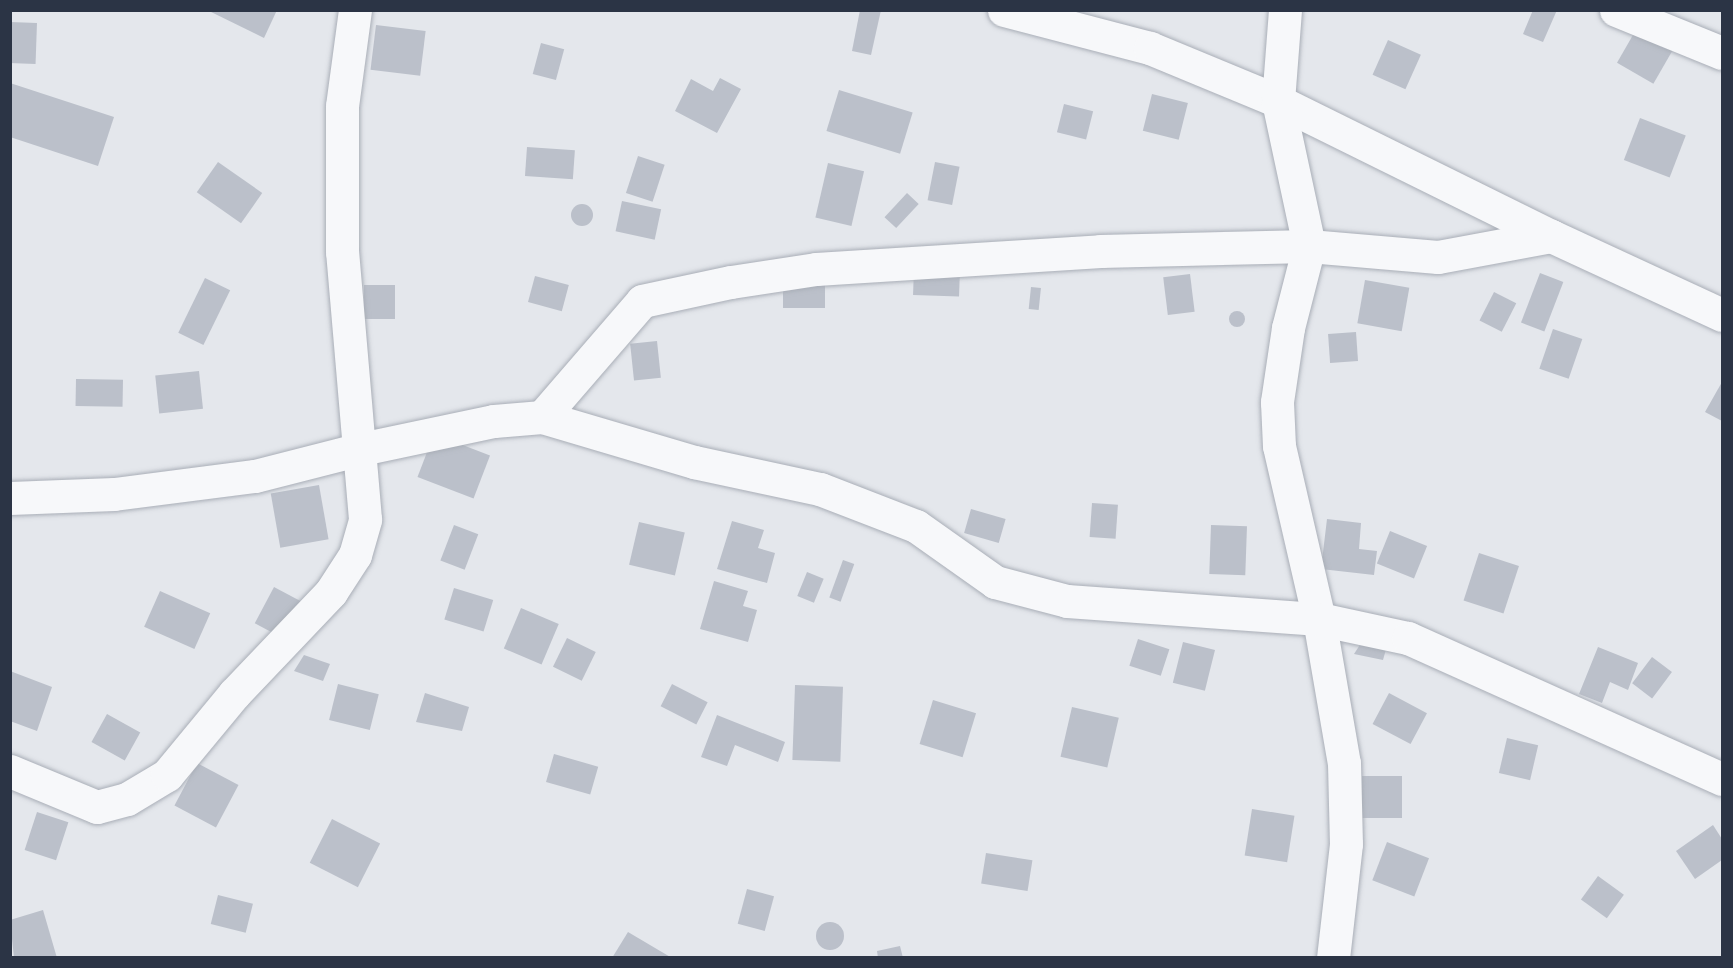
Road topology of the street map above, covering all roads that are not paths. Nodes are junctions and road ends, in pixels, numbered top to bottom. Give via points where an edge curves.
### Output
1 (354, 10) edge
2 (1004, 10) edge
3 (1285, 10) edge
4 (1616, 10) edge
5 (1722, 53) edge
6 (1278, 101) junction
7 (1551, 236) junction
8 (1309, 246) junction
9 (1722, 315) edge
10 (542, 417) junction
11 (361, 449) junction
12 (10, 498) edge
13 (1319, 619) junction
14 (10, 771) edge
15 (1722, 779) edge
16 (1333, 957) edge

1 - 11 street via 342,106 342,252 350,382
2 - 6 street via 1150,48
3 - 6 street
4 - 5 street
6 - 7 street
6 - 8 street
7 - 8 street via 1438,257
7 - 9 street
8 - 10 street via 1100,251 816,269 642,301
8 - 13 street via 1288,328 1276,402 1279,446
10 - 11 street via 494,422
10 - 13 street via 694,462 820,489 916,526 994,582 1067,601
11 - 12 street via 255,476 114,494
11 - 14 street via 365,519 355,555 331,592 234,694 167,775 127,799 97,807
13 - 15 street via 1408,638
13 - 16 street via 1344,763 1346,844

